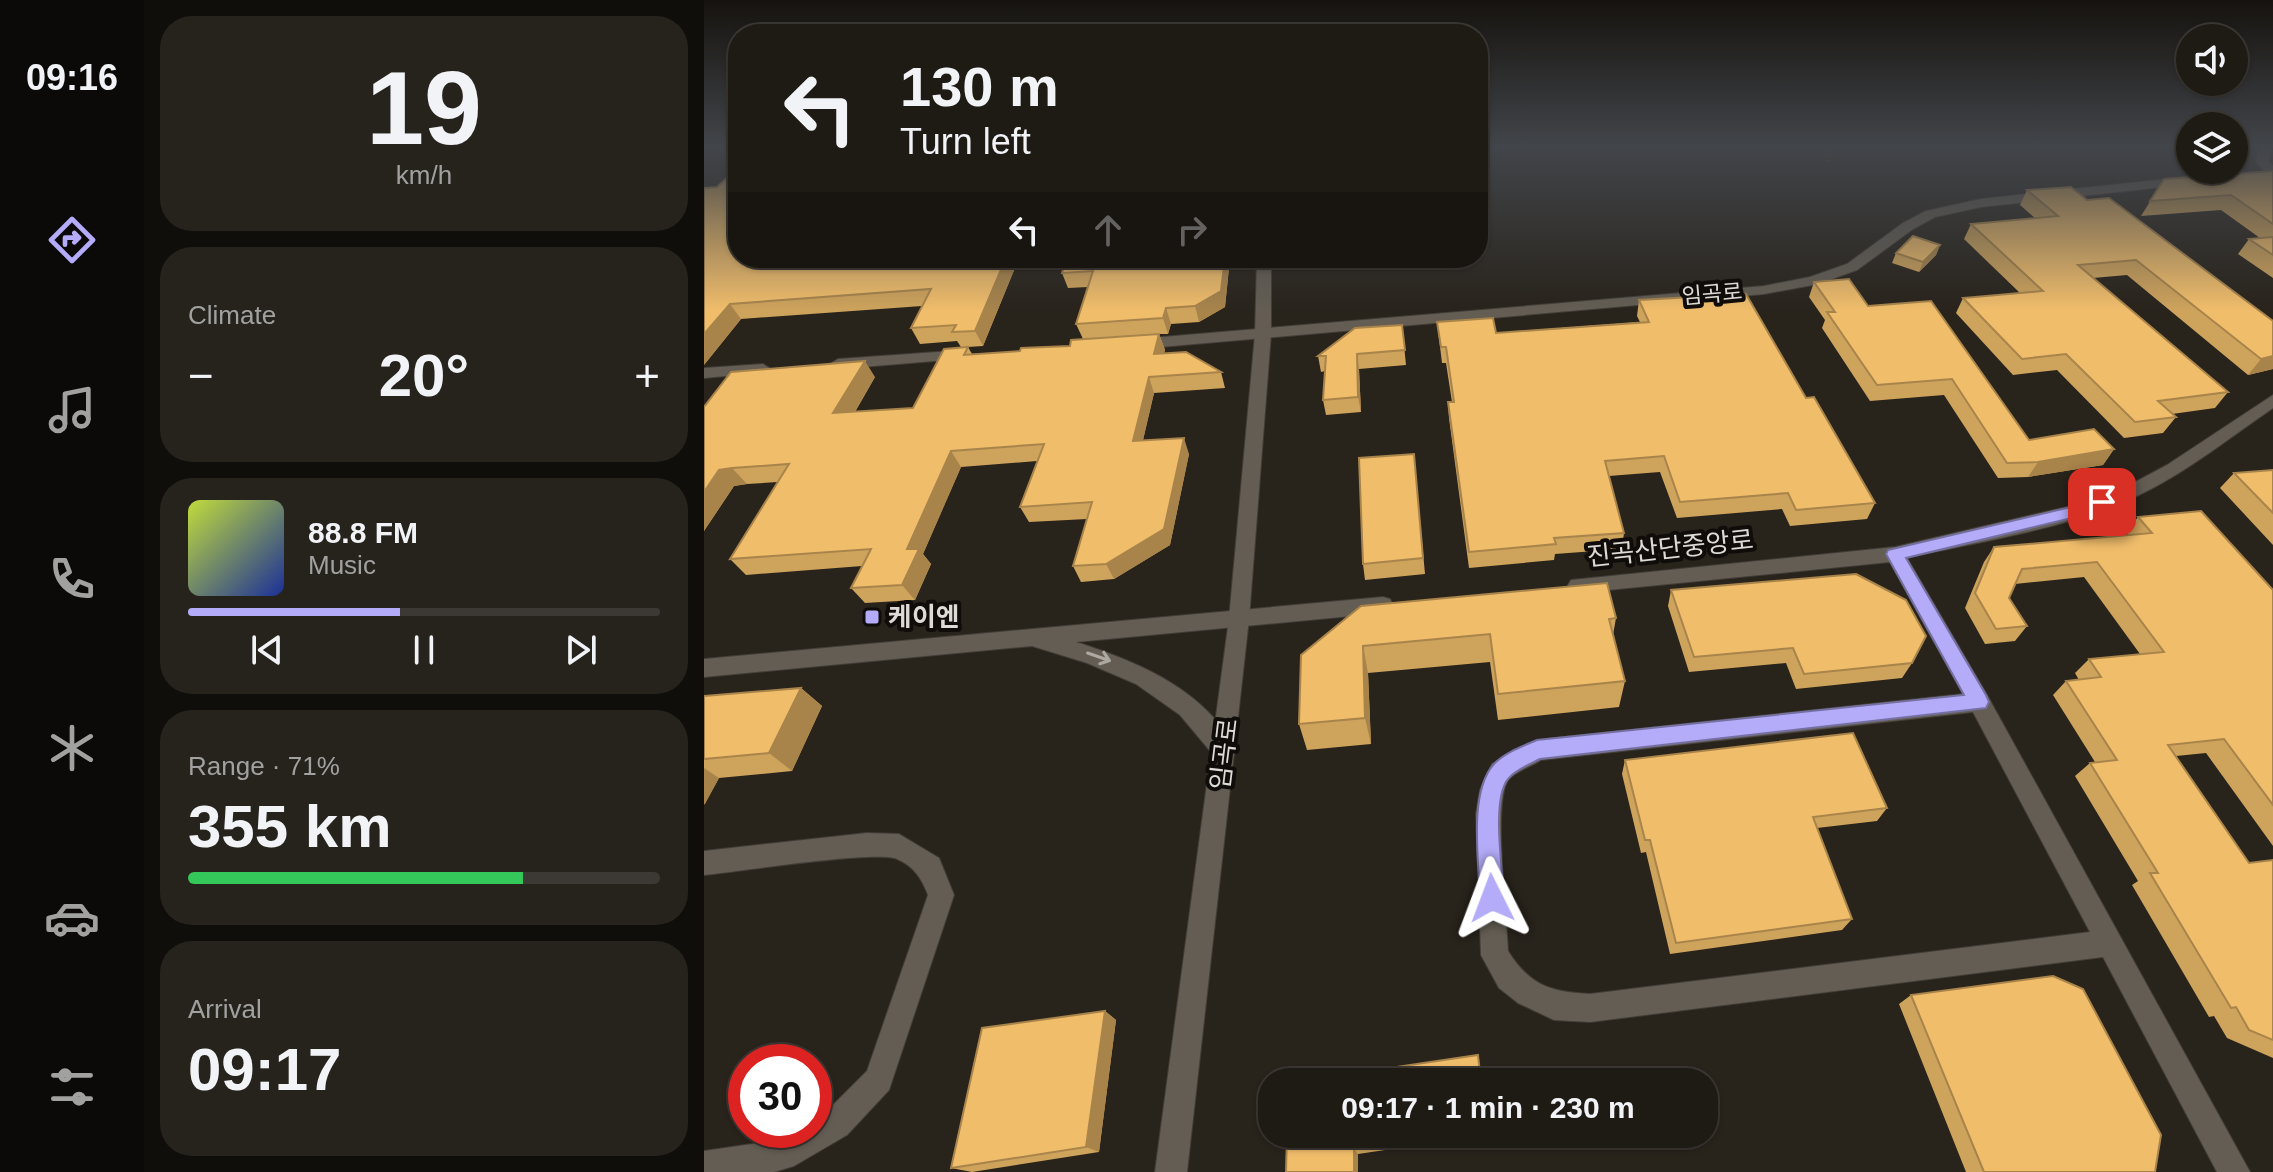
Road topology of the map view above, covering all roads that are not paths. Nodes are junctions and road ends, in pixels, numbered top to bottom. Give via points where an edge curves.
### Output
1 (2003, 201) edge
2 (1264, 268) edge
3 (1263, 334) junction
4 (1114, 345) edge
5 (988, 354) edge
6 (814, 366) edge
7 (783, 368) edge
8 (704, 373) edge
9 (2273, 400) edge
10 (1895, 554) junction
11 (1551, 588) edge
12 (1395, 603) edge
13 (1239, 619) junction
14 (1024, 636) junction
15 (704, 668) edge
16 (1979, 702) junction
17 (1224, 751) junction
18 (704, 863) edge
19 (2109, 943) junction
20 (704, 1167) edge
21 (1171, 1172) edge
22 (2234, 1172) edge

1 - 3 street, 임곡로 via 1931,214 1852,267 1764,290
2 - 3 street, 임곡로
3 - 4 street
3 - 13 street, 임곡로
5 - 6 street
7 - 8 street
9 - 10 street, 진곡산단중앙로 via 2130,492 2074,512
10 - 11 street, 진곡산단중앙로
10 - 16 street
12 - 13 street
13 - 14 street
13 - 17 street, 임곡로
14 - 15 street
14 -> 17 street via 1133,670 1198,716
16 - 19 street
16 - 19 street via 1537,750 1519,759 1500,772 1488,814 1495,955 1509,978 1528,993 1554,1006 1590,1008
17 - 21 street, 임곡로
18 - 20 street via 899,846 930,867 941,895 879,1080 836,1124 783,1155
19 - 22 street

